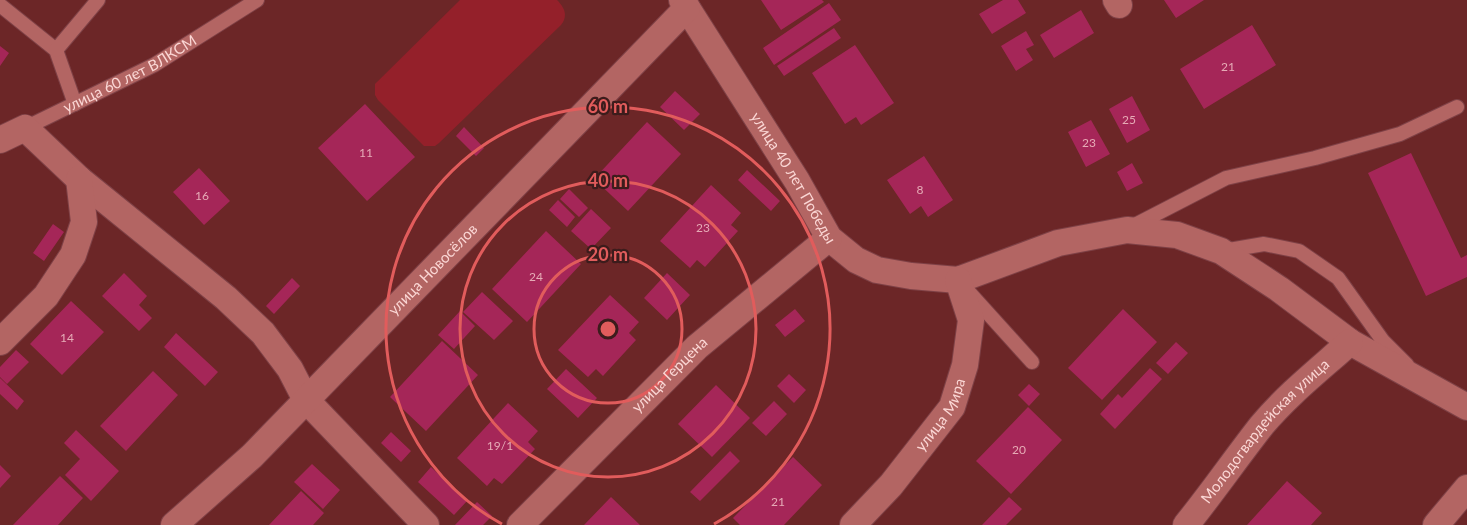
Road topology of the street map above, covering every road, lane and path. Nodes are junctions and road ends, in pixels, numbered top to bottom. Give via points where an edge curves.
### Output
1 (15, 0) edge
2 (98, 0) edge
3 (257, 0) edge
4 (685, 4) edge
5 (0, 5) edge
6 (11, 15) junction
7 (56, 50) junction
8 (75, 104) junction
9 (1457, 107) dead end
10 (25, 128) junction
11 (0, 140) edge
12 (80, 179) junction
13 (1127, 230) junction
14 (829, 238) junction
15 (1221, 251) junction
16 (958, 280) junction
17 (0, 342) edge
18 (1350, 342) junction
19 (1032, 362) dead end
20 (1427, 385) junction
21 (306, 400) junction
22 (1467, 407) edge
23 (1467, 488) edge
24 (174, 525) edge
25 (426, 525) edge
26 (520, 525) edge
27 (853, 525) edge
28 (1186, 525) edge
29 (1436, 525) edge

1 - 6 lane
2 - 7 lane
3 - 8 lane, улица 60 лет ВЛКСМ via 154,64
4 - 14 street, улица 40 лет Победы
4 - 21 street, улица Новосёлов
5 - 6 lane
6 - 7 lane
7 - 8 lane
8 - 10 lane, улица 60 лет ВЛКСМ
9 - 13 lane via 1400,134 1226,178
10 - 11 street, улица 60 лет ВЛКСМ
10 - 12 street
12 - 17 street via 84,222 73,255 46,296
12 - 21 street via 263,333 290,369
13 - 15 street via 1177,235
13 - 16 street via 1058,243
14 - 16 street, улица 40 лет Победы via 856,260 877,270
14 - 26 street, улица Герцена via 697,347
15 - 18 street
15 - 20 lane via 1264,244 1299,251 1338,278 1383,341
16 - 19 lane
16 - 27 street, улица Мира via 970,321 965,365 952,407 891,485
18 - 20 street
18 - 28 street, Молодогвардейская улица via 1276,410
20 - 22 street
21 - 24 street, улица Новосёлов via 252,456
21 - 25 street
23 - 29 street

